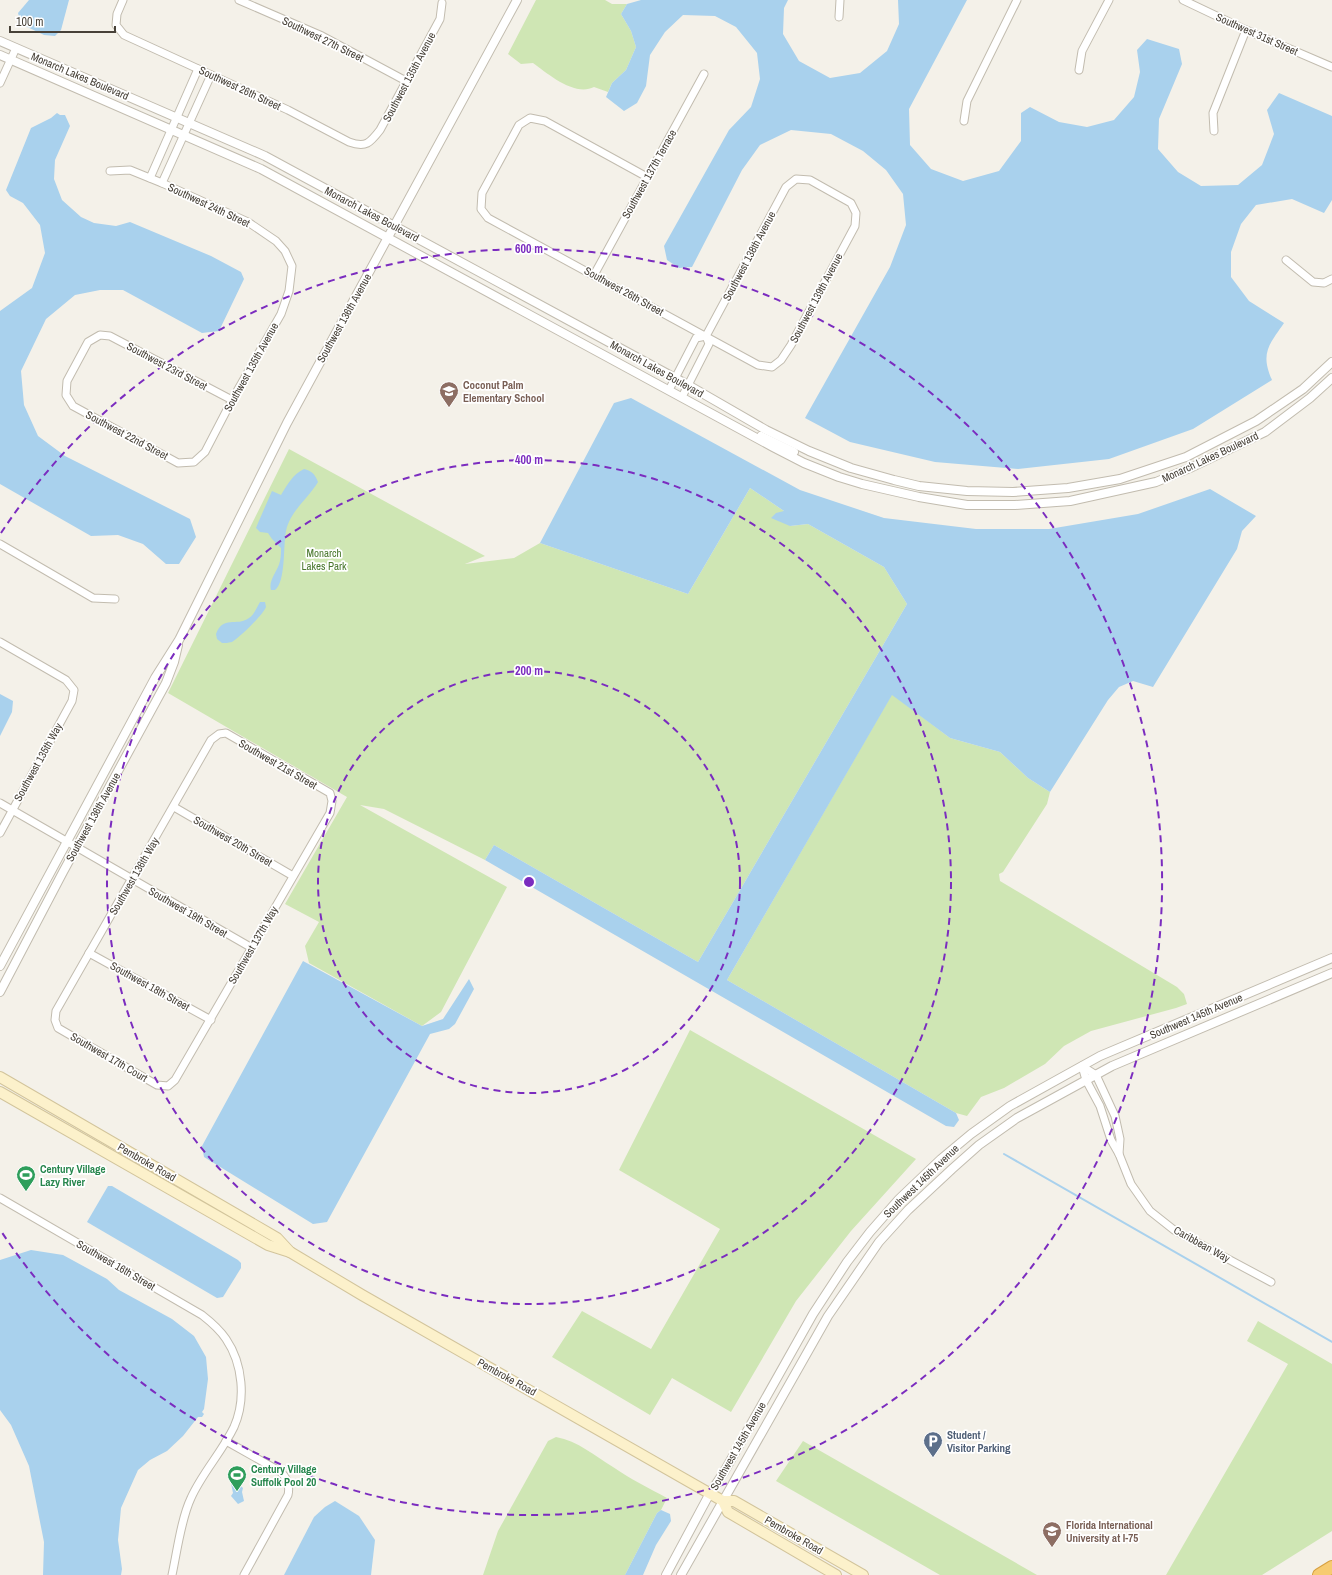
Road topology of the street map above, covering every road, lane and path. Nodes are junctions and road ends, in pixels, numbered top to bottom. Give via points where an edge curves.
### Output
1 (123, 0) edge
2 (239, 0) edge
3 (518, 0) edge
4 (840, 0) edge
5 (1016, 0) edge
6 (1109, 0) edge
7 (1183, 0) edge
8 (442, 3) dead end
9 (839, 17) dead end
10 (1246, 30) junction
11 (0, 41) edge
12 (16, 48) junction
13 (0, 55) edge
14 (11, 60) junction
15 (1332, 67) edge
16 (198, 69) junction
17 (1079, 70) dead end
18 (704, 74) dead end
19 (211, 75) junction
20 (406, 81) junction
21 (0, 83) edge
22 (177, 118) junction
23 (964, 121) dead end
24 (189, 123) junction
25 (171, 130) junction
26 (1214, 131) dead end
27 (183, 135) junction
28 (366, 144) joint
29 (110, 170) dead end
30 (647, 177) junction
31 (150, 178) junction
32 (796, 179) joint
33 (162, 183) junction
34 (394, 226) junction
35 (389, 238) junction
36 (1286, 260) dead end
37 (292, 266) joint
38 (594, 275) junction
39 (1332, 278) edge
40 (100, 335) joint
41 (706, 336) junction
42 (692, 347) junction
43 (704, 354) junction
44 (1332, 362) edge
45 (772, 367) joint
46 (675, 378) junction
47 (1332, 378) edge
48 (688, 385) junction
49 (669, 390) junction
50 (682, 398) junction
51 (232, 400) junction
52 (747, 433) junction
53 (826, 458) junction
54 (194, 462) joint
55 (0, 544) edge
56 (115, 599) dead end
57 (179, 640) junction
58 (0, 642) edge
59 (219, 734) joint
60 (332, 801) joint
61 (0, 803) edge
62 (174, 807) junction
63 (12, 810) junction
64 (0, 833) edge
65 (66, 841) junction
66 (76, 847) junction
67 (293, 876) junction
68 (132, 879) junction
69 (252, 948) junction
70 (90, 952) junction
71 (1332, 958) edge
72 (0, 966) edge
73 (1332, 973) edge
74 (0, 992) edge
75 (55, 1020) joint
76 (211, 1020) junction
77 (1082, 1066) junction
78 (1096, 1075) junction
79 (0, 1077) edge
80 (1086, 1080) junction
81 (168, 1086) joint
82 (0, 1092) edge
83 (1119, 1154) junction
84 (0, 1198) edge
85 (290, 1252) junction
86 (1271, 1282) dead end
87 (226, 1442) junction
88 (710, 1493) junction
89 (723, 1501) junction
90 (1332, 1567) edge
91 (172, 1575) edge
92 (244, 1575) edge
93 (666, 1575) edge
94 (681, 1575) edge
95 (836, 1575) edge
96 (863, 1575) edge
97 (1319, 1575) edge

1 - 16 street, Southwest 26th Street via 117,14 116,25 124,35
2 - 20 street, Southwest 27th Street via 322,36
3 - 34 street, Southwest 136th Avenue
4 - 9 street
5 - 23 street via 967,101
6 - 17 street via 1082,51
7 - 10 street, Southwest 31st Street
8 - 20 street, Southwest 135th Avenue via 440,19
10 - 15 street, Southwest 31st Street
10 - 26 street via 1213,113
11 - 12 street, Monarch Lakes Boulevard
12 - 14 street
12 - 22 street, Monarch Lakes Boulevard
13 - 14 street, Monarch Lakes Boulevard
14 - 21 street
14 - 25 street, Monarch Lakes Boulevard
16 - 19 street, Southwest 26th Street
16 - 22 street
18 - 30 street, Southwest 137th Terrace
19 - 24 street
19 - 28 street, Southwest 26th Street via 288,110 349,142
20 - 28 street, Southwest 135th Avenue via 380,130
22 - 24 street, Monarch Lakes Boulevard
22 - 25 street
24 - 27 street
24 - 34 street, Monarch Lakes Boulevard via 265,156
25 - 27 street, Monarch Lakes Boulevard
25 - 31 street
27 - 33 street
27 - 35 street, Monarch Lakes Boulevard via 261,169
29 - 31 street, Southwest 24th Street via 130,170
30 - 38 street, Southwest 137th Terrace
30 - 38 street, Southwest 26th Street via 544,121 530,118 519,125 482,193 481,209 488,218
31 - 33 street, Southwest 24th Street
32 - 41 street, Southwest 138th Avenue via 786,187
32 - 45 street, Southwest 139th Avenue via 810,180 851,203 856,213 855,226 791,345 781,360
33 - 37 street, Southwest 24th Street via 248,222 276,241 285,251
34 - 35 street, Southwest 136th Avenue
34 - 46 street, Monarch Lakes Boulevard
35 - 49 street, Monarch Lakes Boulevard
35 - 57 street, Southwest 136th Avenue via 287,423
36 - 39 street via 1313,282 1324,283
37 - 51 street, Southwest 135th Avenue via 289,291 281,314
38 - 41 street, Southwest 26th Street
40 - 51 street, Southwest 23rd Street via 110,336
40 - 54 street, Southwest 22nd Street via 88,342 67,381 66,395 73,406 178,463
41 - 42 street, Southwest 138th Avenue via 696,338
41 - 43 street, Southwest 138th Avenue via 708,344
41 - 45 street, Southwest 26th Street via 758,365
42 - 43 street
42 - 46 street, Southwest 138th Avenue
43 - 48 street, Southwest 138th Avenue
44 - 53 street, Monarch Lakes Boulevard via 1303,389 1256,421 1186,456 1120,479 1013,492 967,491 920,486 894,480
46 - 48 street, Monarch Lakes Boulevard
46 - 49 street, Southwest 138th Avenue
47 - 52 street, Monarch Lakes Boulevard via 1265,432 1190,468 1156,482 1070,501 968,505 918,497 839,477 804,463
48 - 50 street, Southwest 138th Avenue
48 - 53 street, Monarch Lakes Boulevard via 766,430
49 - 50 street, Monarch Lakes Boulevard
50 - 52 street, Monarch Lakes Boulevard
51 - 54 street, Southwest 135th Avenue via 205,452
52 - 53 street via 764,436 820,463
55 - 56 street via 93,598
57 - 65 street, Southwest 136th Avenue via 155,678
57 - 66 street, Southwest 136th Avenue via 166,683
58 - 63 street, Southwest 135th Way via 66,680 74,690 72,701
59 - 60 street, Southwest 21st Street via 226,733 330,793
59 - 62 street, Southwest 136th Way via 211,740
60 - 67 street, Southwest 137th Way via 330,812
61 - 63 street, Southwest 19th Street
62 - 67 street, Southwest 20th Street
62 - 68 street, Southwest 136th Way
63 - 64 street, Southwest 135th Way
63 - 65 street, Southwest 19th Street
65 - 66 street, Southwest 19th Street
65 - 72 street, Southwest 136th Avenue
66 - 68 street, Southwest 19th Street
66 - 74 street, Southwest 136th Avenue
67 - 69 street, Southwest 137th Way
68 - 69 street, Southwest 19th Street
68 - 70 street, Southwest 136th Way
69 - 76 street, Southwest 137th Way
70 - 75 street, Southwest 136th Way via 56,1011
70 - 76 street, Southwest 18th Street
71 - 77 street, Southwest 145th Avenue via 1100,1056
73 - 78 street, Southwest 145th Avenue
75 - 81 street, Southwest 17th Court via 58,1028 145,1079 157,1085
76 - 81 street, Southwest 137th Way via 175,1080
77 - 78 street
77 - 80 street, Caribbean Way
77 - 88 street, Southwest 145th Avenue via 1010,1106 971,1134 899,1199 870,1232 813,1314
78 - 80 street, Southwest 145th Avenue
78 - 83 street, Caribbean Way via 1115,1116 1120,1139
79 - 85 main road, Pembroke Road via 277,1238
80 - 83 street, Caribbean Way via 1100,1106 1110,1140
80 - 89 street, Southwest 145th Avenue via 1017,1118 979,1145 908,1210 879,1242 828,1316
82 - 85 main road, Pembroke Road via 268,1245
83 - 86 street, Caribbean Way via 1131,1184 1150,1211 1174,1230
84 - 87 street, Southwest 16th Street via 190,1307 216,1326 227,1340 238,1367 241,1389 239,1414
85 - 88 main road, Pembroke Road
87 - 91 street, Southwest 16th Street via 189,1501
87 - 92 street via 284,1475 289,1491
88 - 89 main road, Pembroke Road
88 - 93 street, Southwest 145th Avenue
89 - 94 street, Southwest 145th Avenue
89 - 95 main road, Pembroke Road via 728,1512
89 - 96 main road, Pembroke Road via 734,1501
90 - 97 highway

